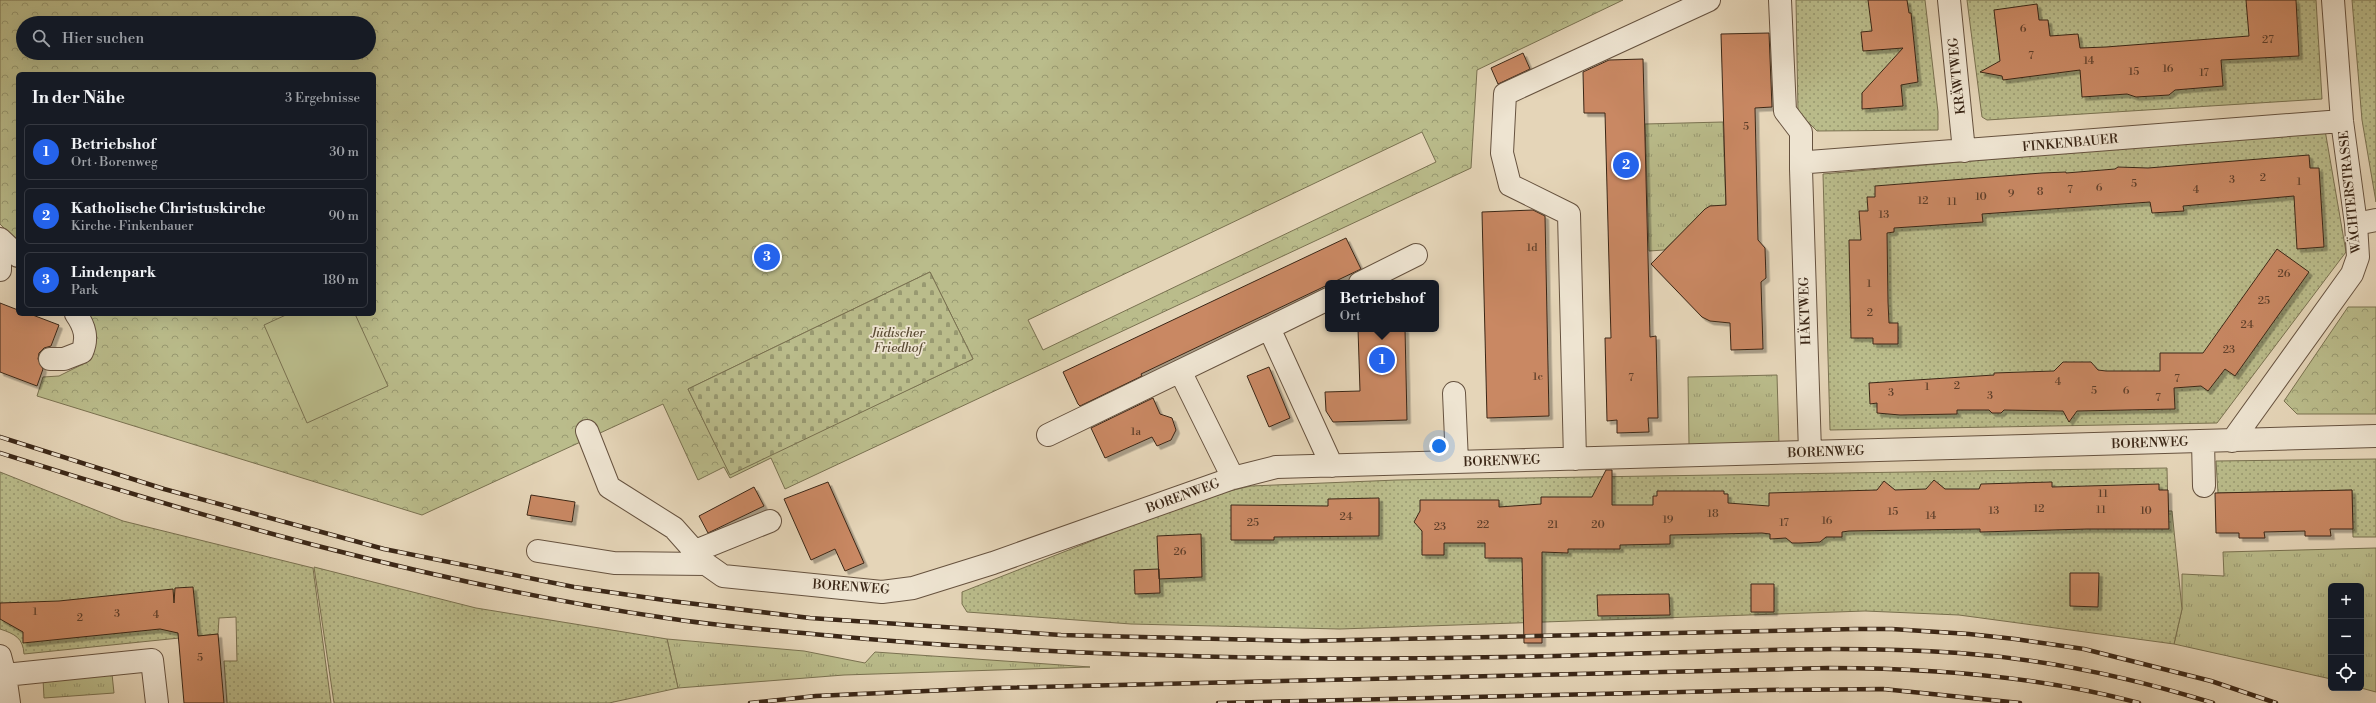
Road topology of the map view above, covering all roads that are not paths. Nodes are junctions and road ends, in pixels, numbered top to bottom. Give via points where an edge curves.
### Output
1 (1709, 0) edge
2 (1780, 0) edge
3 (1949, 0) edge
4 (2333, 0) edge
5 (2342, 121) junction
6 (1964, 151) junction
7 (1801, 169) junction
8 (2366, 222) edge
9 (0, 239) edge
10 (16, 254) edge
11 (1416, 255) dead end
12 (0, 264) edge
13 (0, 270) edge
14 (1366, 280) edge
15 (1325, 300) edge
16 (77, 316) edge
17 (1269, 328) junction
18 (50, 358) dead end
19 (1180, 371) junction
20 (1454, 393) dead end
21 (587, 432) dead end
22 (1048, 434) dead end
23 (2376, 436) edge
24 (2203, 441) junction
25 (2232, 441) junction
26 (1810, 452) junction
27 (1575, 459) junction
28 (1457, 462) junction
29 (1332, 466) junction
30 (1233, 478) junction
31 (2204, 486) dead end
32 (770, 521) dead end
33 (538, 551) dead end
34 (699, 558) junction
35 (3, 665) edge
36 (9, 703) edge
37 (157, 703) edge

1 - 27 street via 1505,94 1502,153 1510,185 1569,214
2 - 7 street, HÄKTWEG via 1785,111 1801,132
3 - 6 street, KRÄWTWEG
4 - 5 street, WÄCHTERSTRASSE
5 - 6 street, FINKENBAUER
5 - 8 street, WÄCHTERSTRASSE
6 - 7 street, FINKENBAUER via 1809,162
7 - 26 street, HÄKTWEG
8 - 25 street, WÄCHTERSTRASSE via 2352,274
9 - 10 street
11 - 14 street
12 - 13 street
15 - 17 street
16 - 18 street via 86,341 82,352 64,359
17 - 19 street
17 - 29 street
19 - 22 street
19 - 30 street
20 - 28 street
21 - 34 street, BORENWEG via 609,487 674,528
23 - 25 street, BORENWEG
24 - 25 street, BORENWEG
24 - 26 street, BORENWEG
24 - 31 street
26 - 27 street, BORENWEG
27 - 28 street, BORENWEG
28 - 29 street, BORENWEG
29 - 30 street, BORENWEG via 1276,467
30 - 34 street, BORENWEG via 993,563 913,588 882,592 723,576
32 - 34 street
33 - 34 street via 614,563
35 - 36 street
35 - 37 street via 152,660

